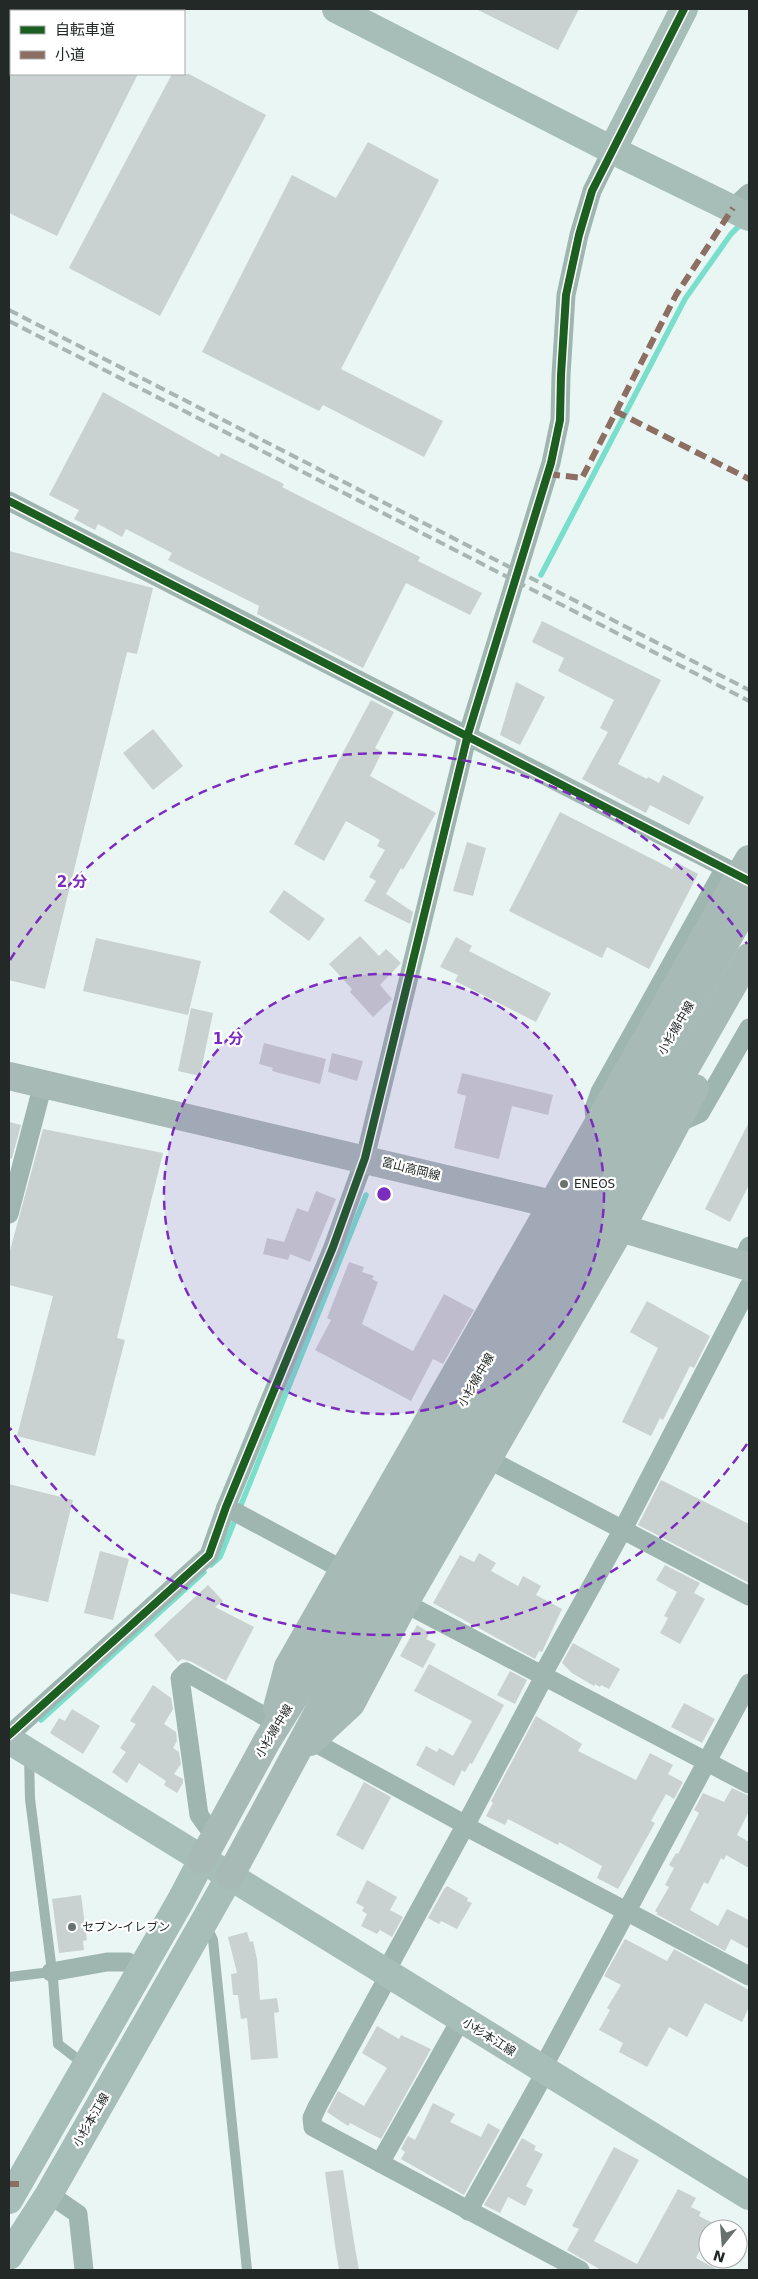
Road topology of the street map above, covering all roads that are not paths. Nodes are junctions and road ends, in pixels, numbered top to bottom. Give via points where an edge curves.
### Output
1 (336, 9) edge
2 (684, 9) edge
3 (612, 150) junction
4 (744, 206) edge
5 (9, 501) edge
6 (468, 734) junction
7 (737, 864) edge
8 (749, 881) edge
9 (749, 901) edge
10 (749, 957) edge
11 (749, 994) edge
12 (749, 1028) edge
13 (9, 1076) edge
14 (43, 1084) junction
15 (676, 1124) junction
16 (596, 1127) junction
17 (365, 1158) junction
18 (13, 1177) edge
19 (552, 1204) junction
20 (9, 1214) edge
21 (621, 1228) junction
22 (747, 1266) edge
23 (488, 1459) junction
24 (226, 1507) junction
25 (623, 1529) junction
26 (345, 1571) junction
27 (749, 1596) edge
28 (403, 1606) junction
29 (544, 1674) junction
30 (749, 1683) edge
31 (270, 1731) junction
32 (312, 1741) junction
33 (16, 1743) edge
34 (292, 1759) junction
35 (708, 1762) junction
36 (749, 1784) edge
37 (466, 1825) junction
38 (209, 1848) junction
39 (230, 1876) junction
40 (626, 1910) junction
41 (205, 1922) junction
42 (141, 1970) junction
43 (51, 1972) junction
44 (387, 1974) junction
45 (749, 1976) edge
46 (9, 1977) edge
47 (461, 2019) junction
48 (87, 2066) junction
49 (544, 2070) junction
50 (380, 2164) junction
51 (49, 2194) junction
52 (749, 2196) edge
53 (9, 2200) edge
54 (468, 2211) junction
55 (9, 2256) edge
56 (84, 2270) edge
57 (247, 2270) edge
58 (580, 2270) edge

1 - 3 main road
2 - 3 main road
3 - 4 main road
3 - 6 street via 592,191 566,295 560,420 551,463
5 - 6 street
6 - 7 street
6 - 17 street
7 - 8 street
7 - 16 main road
7 - 16 street via 600,1092 594,1109
9 - 31 main road, 小杉婦中線 via 305,1680
10 - 34 main road
11 - 15 main road
12 - 15 street via 700,1113
13 - 14 main road, 富山高岡線
14 - 17 main road, 富山高岡線
14 - 18 street
15 - 21 main road
16 - 19 main road
17 - 19 main road, 富山高岡線
17 - 24 street via 333,1247
18 - 20 street
19 - 21 main road, 富山高岡線
19 - 26 main road
21 - 22 main road, 富山高岡線
21 - 23 main road
22 - 25 street
23 - 25 street
23 - 28 main road
24 - 26 street
24 - 33 street via 209,1555
25 - 27 street
25 - 29 street
26 - 28 lane
26 - 31 main road via 288,1667
28 - 29 street via 416,1609
28 - 32 main road via 352,1704
29 - 35 street
29 - 37 street
30 - 35 street
31 - 38 main road, 小杉婦中線
31 - 38 street via 186,1672 180,1678 199,1815
32 - 34 main road
32 - 37 street
33 - 38 main road, 小杉本江線
33 - 43 lane via 28,1770
34 - 39 main road
35 - 36 street
35 - 40 street
37 - 40 street
37 - 44 street
38 - 39 main road, 小杉本江線
38 - 42 main road
39 - 41 main road, 小杉本江線
39 - 44 main road, 小杉本江線
40 - 45 street
40 - 49 street
41 - 51 main road, 小杉本江線
41 - 57 lane via 213,1940
42 - 43 street via 128,1962 107,1962
42 - 48 main road
43 - 46 lane
43 - 48 lane via 58,2044
44 - 47 main road, 小杉本江線
44 - 50 street via 312,2118 313,2127
47 - 49 main road, 小杉本江線
47 - 50 street
48 - 53 main road
49 - 52 main road, 小杉本江線
49 - 54 street
50 - 54 street
51 - 55 main road, 小杉本江線
51 - 56 street via 78,2214
54 - 58 street

